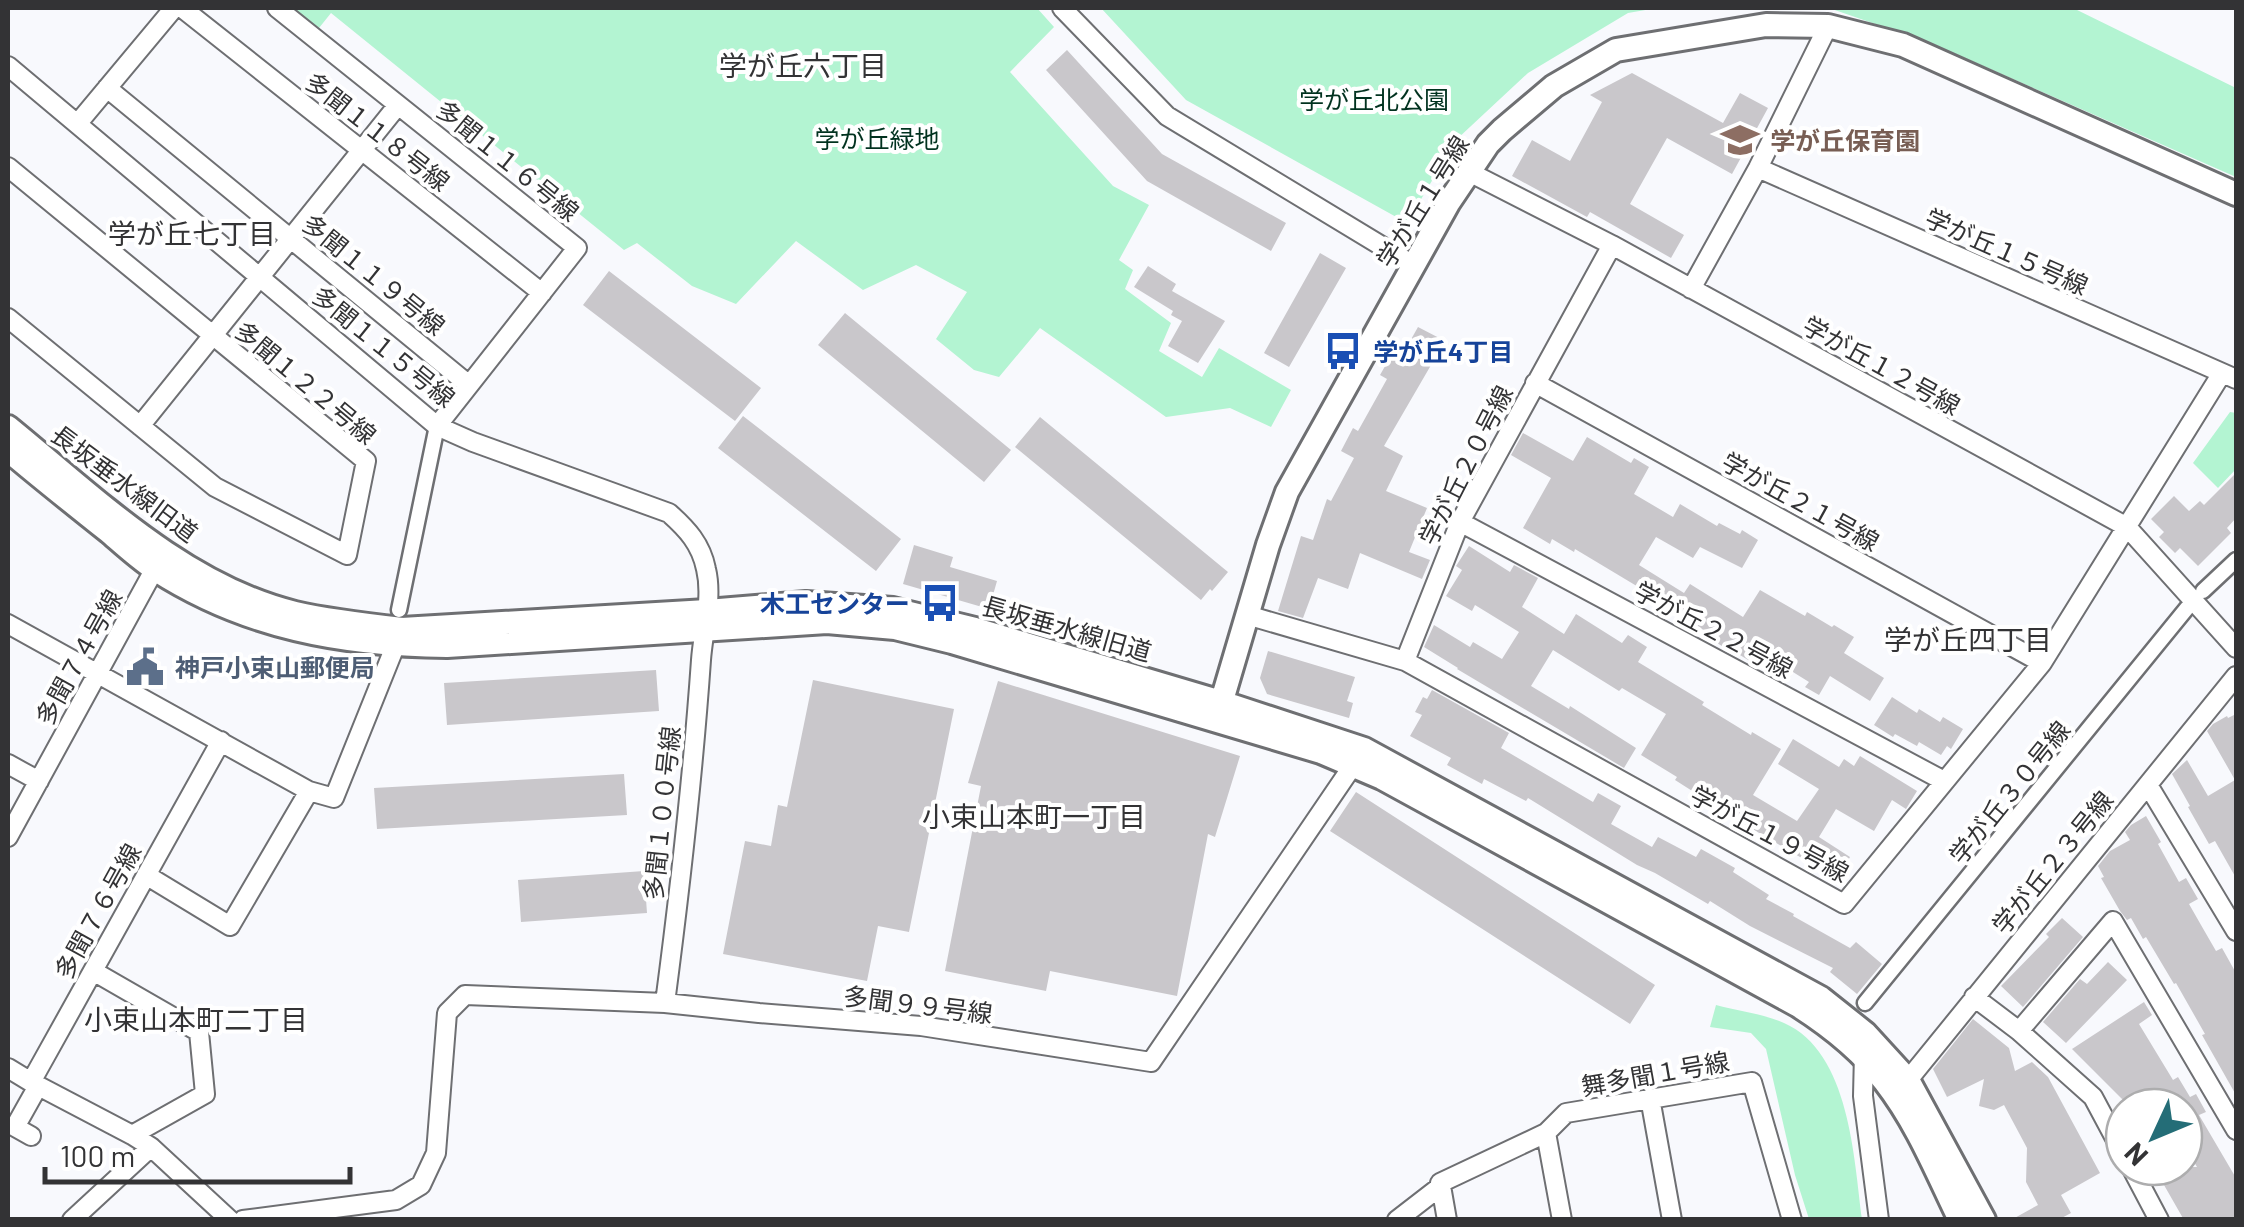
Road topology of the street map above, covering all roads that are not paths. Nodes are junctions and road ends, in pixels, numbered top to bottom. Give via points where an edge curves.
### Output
1 (174, 8) edge
2 (182, 8) edge
3 (277, 8) edge
4 (1062, 8) edge
5 (1828, 26) junction
6 (8, 66) edge
7 (108, 88) junction
8 (398, 105) junction
9 (78, 123) junction
10 (362, 150) junction
11 (8, 167) edge
12 (1758, 168) junction
13 (1468, 172) junction
14 (2236, 194) edge
15 (292, 239) junction
16 (1612, 245) junction
17 (1413, 265) junction
18 (261, 277) junction
19 (1691, 290) junction
20 (542, 293) junction
21 (8, 318) edge
22 (213, 336) junction
23 (2229, 376) edge
24 (1536, 383) junction
25 (469, 385) junction
26 (140, 426) junction
27 (437, 426) junction
28 (8, 427) edge
29 (8, 450) edge
30 (1460, 522) junction
31 (2127, 527) junction
32 (2236, 560) edge
33 (159, 561) junction
34 (2204, 591) dead end
35 (2187, 608) dead end
36 (1247, 614) junction
37 (705, 620) junction
38 (8, 624) edge
39 (399, 628) junction
40 (2236, 648) edge
41 (1405, 661) junction
42 (2042, 663) junction
43 (98, 674) junction
44 (2236, 676) edge
45 (1219, 711) junction
46 (221, 741) junction
47 (1358, 757) junction
48 (8, 764) edge
49 (39, 781) junction
50 (1944, 781) junction
51 (2148, 785) junction
52 (309, 791) junction
53 (8, 837) edge
54 (146, 875) junction
55 (2236, 931) edge
56 (93, 971) junction
57 (1974, 997) junction
58 (665, 1003) junction
59 (1865, 1003) dead end
60 (2020, 1031) junction
61 (1865, 1033) junction
62 (1864, 1058) junction
63 (8, 1068) edge
64 (1908, 1080) junction
65 (34, 1084) junction
66 (1650, 1098) junction
67 (2104, 1119) edge
68 (2236, 1130) edge
69 (1546, 1133) junction
70 (132, 1135) junction
71 (30, 1136) dead end
72 (151, 1147) junction
73 (1440, 1186) junction
74 (2142, 1187) edge
75 (72, 1220) edge
76 (230, 1220) edge
77 (244, 1220) edge
78 (1397, 1220) edge
79 (1447, 1220) edge
80 (1562, 1220) edge
81 (1672, 1220) edge
82 (1792, 1220) edge
83 (1879, 1220) edge
84 (1960, 1220) edge
85 (1984, 1220) edge
86 (2159, 1220) edge

1 - 7 street
2 - 10 street, 多聞１１８号線
3 - 8 street, 多聞１１６号線
4 - 17 street via 1167,116
5 - 12 street
5 - 13 street, 学が丘１号線 via 1766,25 1616,50 1554,86 1488,144
5 - 14 street, 学が丘１号線 via 1903,45
6 - 9 street, 多聞１１５号線
7 - 9 street
7 - 15 street, 多聞１１９号線
8 - 10 street
8 - 20 street, 多聞１１６号線 via 578,248
9 - 18 street, 多聞１１５号線
10 - 15 street
10 - 20 street, 多聞１１８号線
11 - 22 street, 多聞１２２号線
12 - 19 street
12 - 23 street, 学が丘１５号線
13 - 16 street, 学が丘１２号線
13 - 17 street, 学が丘１号線
15 - 18 street
15 - 25 street, 多聞１１９号線
16 - 19 street, 学が丘１２号線
16 - 24 street, 学が丘２０号線
17 - 36 street, 学が丘１号線 via 1298,468
18 - 22 street
18 - 27 street, 多聞１１５号線
19 - 31 street, 学が丘１２号線
20 - 25 street, 多聞１１６号線
21 - 26 street, 多聞１２２号線
22 - 26 street
22 - 26 street, 多聞１２２号線 via 366,461 347,555 214,487
23 - 31 street, 学が丘１９号線
24 - 30 street, 学が丘２０号線
24 - 42 street, 学が丘２１号線
25 - 27 street, 多聞１１６号線
27 - 37 street, 多聞１１５号線 via 669,512 699,546 707,572
27 - 39 street
28 - 33 street, 長坂垂水線旧道
29 - 33 street, 長坂垂水線旧道
30 - 41 street, 学が丘２０号線
30 - 50 street, 学が丘２２号線
31 - 40 street, 学が丘１２号線
31 - 42 street, 学が丘１９号線
32 - 34 street
33 - 39 street, 長坂垂水線旧道 via 294,612
33 - 43 street, 多聞７４号線
35 - 59 street, 学が丘３０号線
36 - 41 street, 学が丘１９号線
36 - 45 street, 学が丘１号線
37 - 39 street, 長坂垂水線旧道
37 - 45 street, 長坂垂水線旧道 via 806,603 893,609 974,629
37 - 58 street, 多聞１００号線
38 - 43 street
39 - 52 street via 334,798
41 - 50 street, 学が丘１９号線 via 1844,904
42 - 50 street, 学が丘１９号線
43 - 46 street
43 - 49 street, 多聞７４号線
44 - 51 street, 学が丘２３号線
45 - 47 street, 長坂垂水線旧道
46 - 52 street
46 - 54 street, 多聞７６号線
47 - 58 street, 多聞９９号線 via 1151,1062 921,1026
47 - 61 street, 長坂垂水線旧道 via 1771,970
47 - 62 street, 長坂垂水線旧道 via 1382,778 1797,1004
48 - 49 street
49 - 53 street, 多聞７４号線
51 - 55 street
51 - 57 street, 学が丘２３号線
52 - 54 street via 230,926
54 - 56 street, 多聞７６号線
56 - 65 street, 多聞７６号線
56 - 70 street via 199,1032 204,1094
57 - 60 street
57 - 64 street, 学が丘２３号線
58 - 77 street, 多聞９９号線 via 464,994 447,1013 436,1153 421,1185 396,1200
60 - 67 street via 2092,1097
60 - 68 street via 2113,921
61 - 62 street
61 - 64 street, 長坂垂水線旧道
62 - 83 street
62 - 84 street, 長坂垂水線旧道 via 1906,1112
63 - 65 street
64 - 85 street, 長坂垂水線旧道
65 - 70 street
65 - 71 street, 多聞７６号線 via 14,1127
66 - 69 street, 舞多聞１号線 via 1566,1114
66 - 81 street
66 - 82 street, 舞多聞１号線 via 1752,1082
69 - 73 street, 舞多聞１号線
69 - 80 street
70 - 72 street
72 - 75 street
72 - 76 street
73 - 78 street, 舞多聞１号線
73 - 79 street
74 - 86 street

